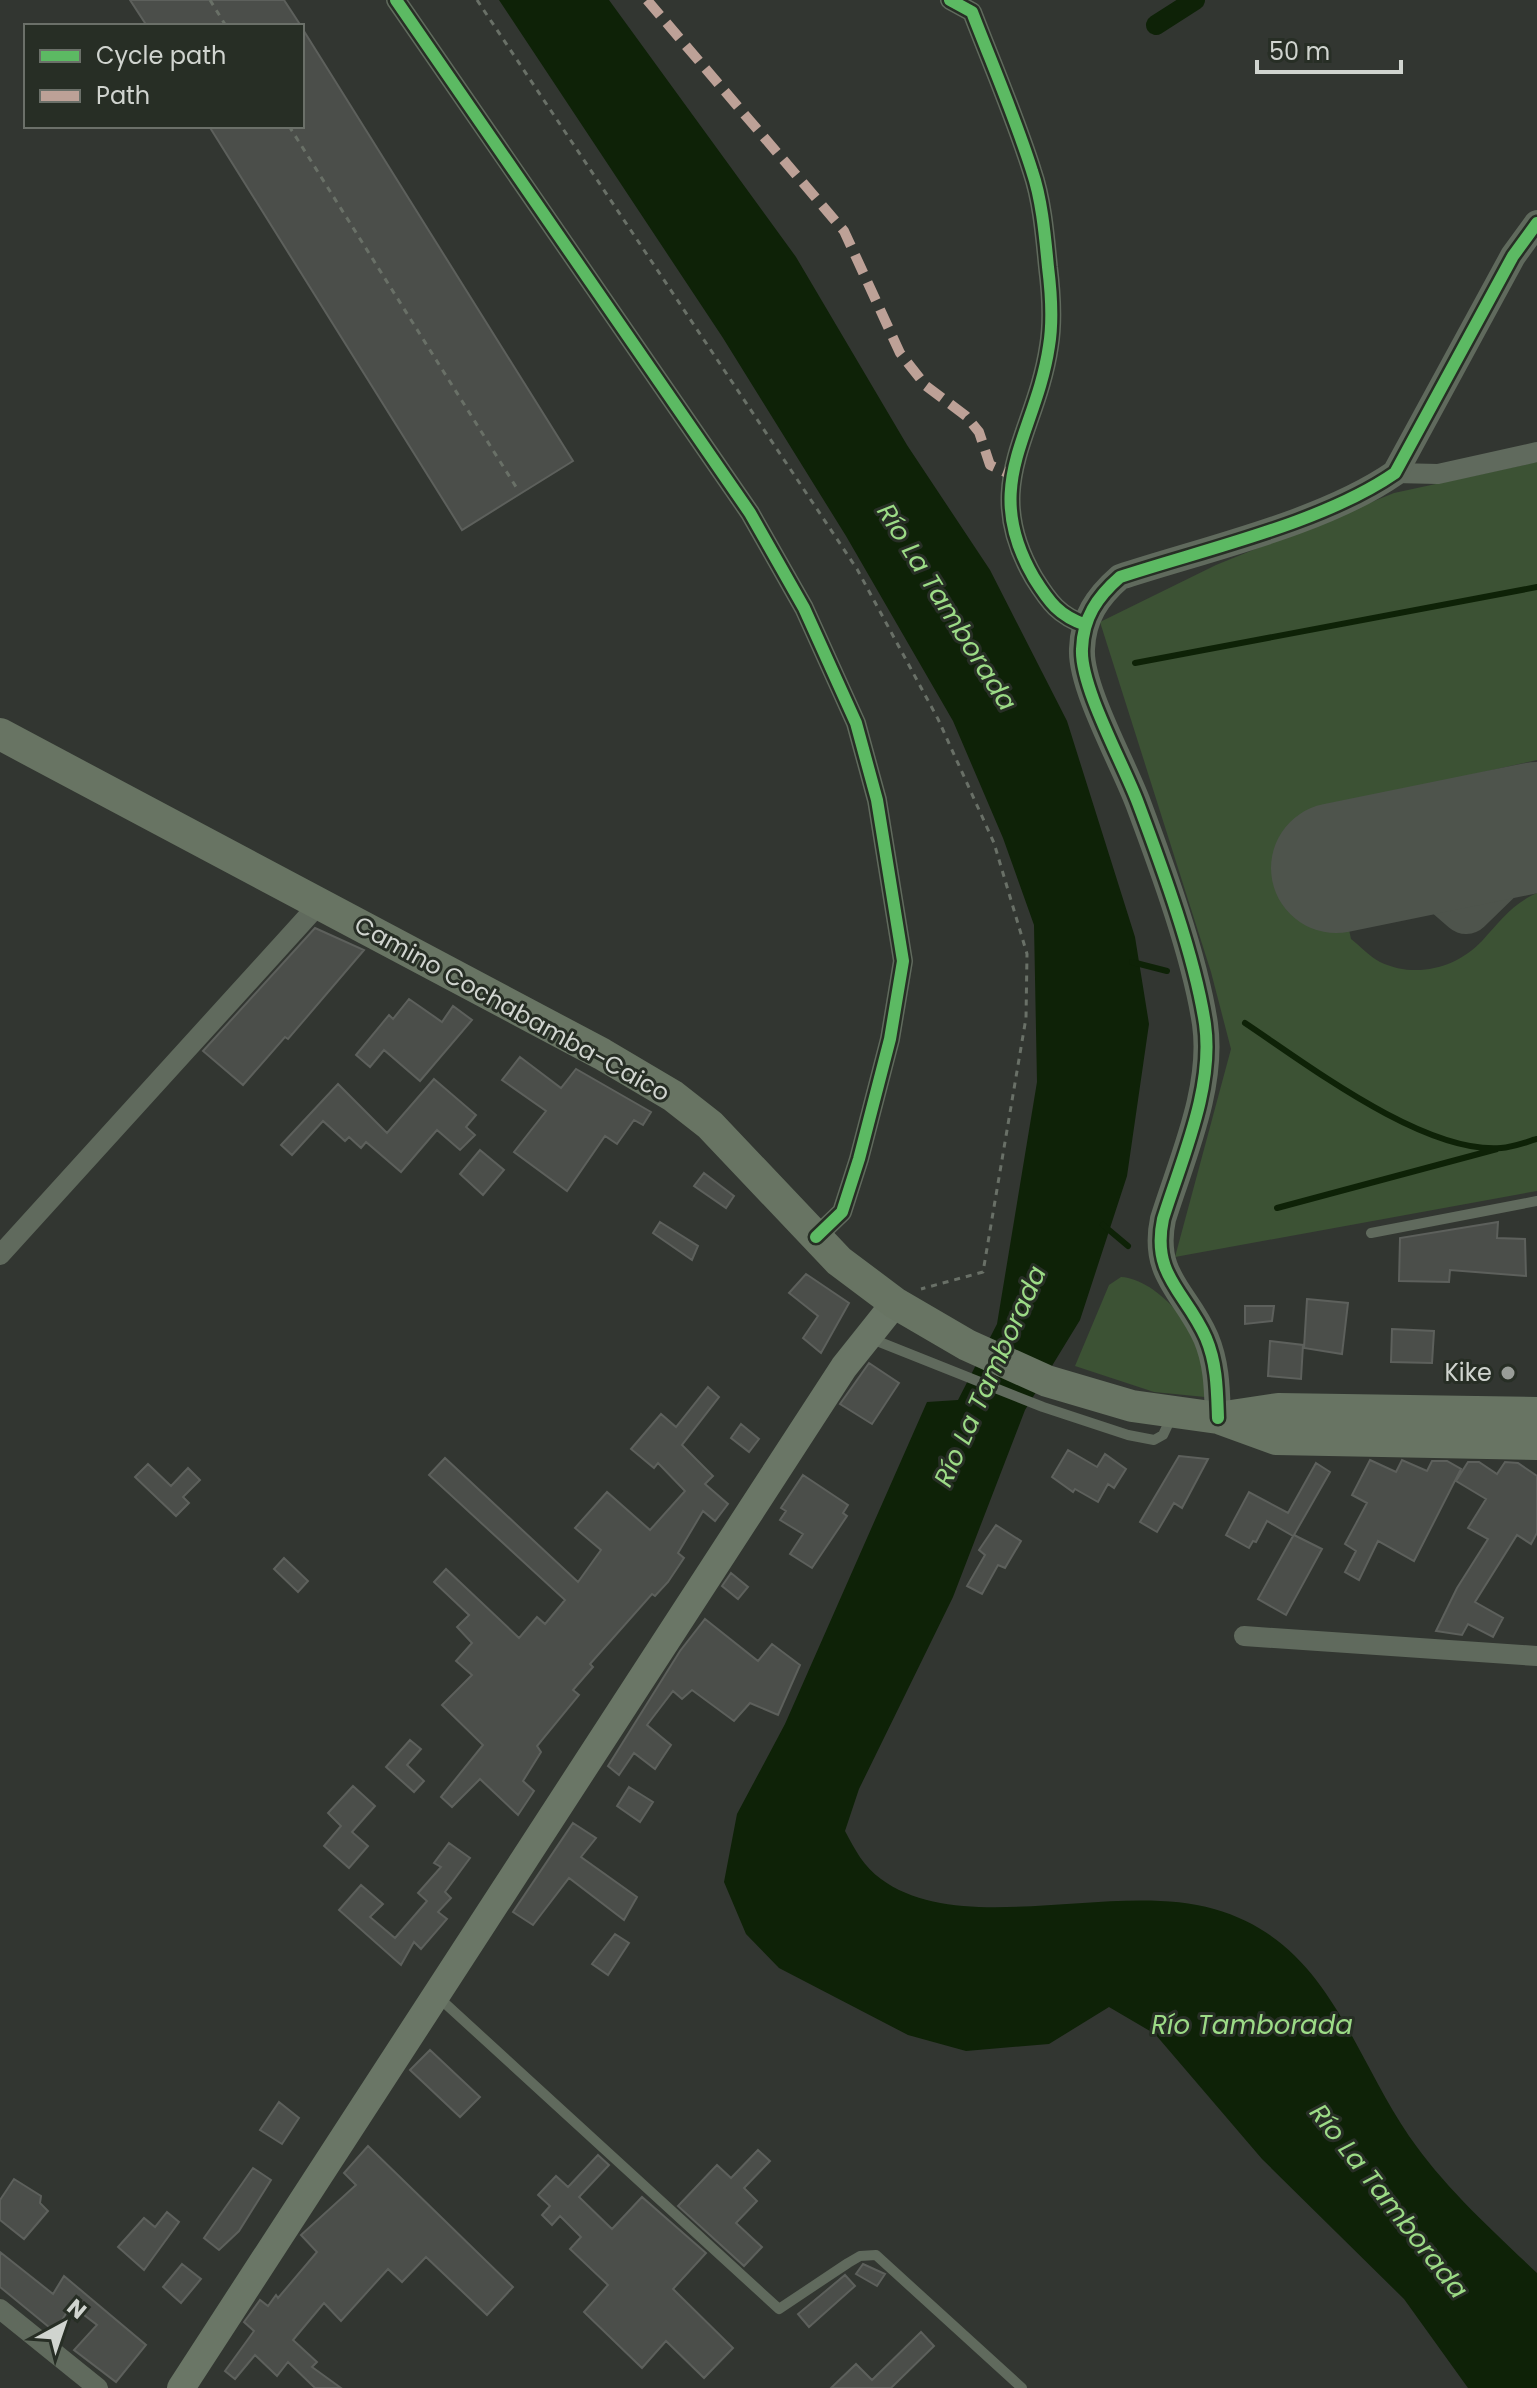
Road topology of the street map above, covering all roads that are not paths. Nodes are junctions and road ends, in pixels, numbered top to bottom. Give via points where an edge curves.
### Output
1 (396, 0) edge
2 (950, 0) edge
3 (1537, 223) edge
4 (1537, 452) edge
5 (1395, 473) junction
6 (1086, 625) junction
7 (0, 734) edge
8 (319, 904) junction
9 (1537, 1201) edge
10 (1371, 1233) dead end
11 (816, 1237) junction
12 (0, 1255) edge
13 (895, 1303) junction
14 (868, 1337) junction
15 (968, 1360) junction
16 (1537, 1413) edge
17 (1218, 1418) junction
18 (1537, 1444) edge
19 (1244, 1636) dead end
20 (1537, 1656) edge
21 (436, 1995) junction
22 (0, 2309) edge
23 (98, 2388) edge
24 (181, 2388) edge
25 (1022, 2388) edge

1 - 11 street via 750,513 804,608 856,723 877,800 903,961 890,1039 859,1159 842,1212
2 - 6 street via 972,12 1033,173 1049,269 1050,343 1014,459 1013,528 1025,562 1051,606
3 - 5 street via 1513,256
4 - 5 street via 1438,474
5 - 6 street via 1364,495 1322,511 1120,577 1104,591
6 - 17 street via 1081,652 1089,684 1138,803 1196,980 1205,1027 1206,1068 1160,1242 1169,1281 1206,1339 1217,1374
7 - 8 main road, Camino Cochabamba-Caico
8 - 11 main road, Camino Cochabamba-Caico via 673,1096 710,1125
8 - 12 street
9 - 10 lane
11 - 13 main road, Camino Cochabamba-Caico
13 - 14 main road
13 - 15 main road, Camino Cochabamba-Caico
14 - 15 lane
14 - 21 main road
15 - 17 main road, Camino Cochabamba-Caico via 1045,1394
16 - 17 main road via 1278,1409
17 - 18 main road via 1276,1439
19 - 20 street
21 - 24 main road
21 - 25 lane via 779,2309 860,2256 876,2255
22 - 23 street

